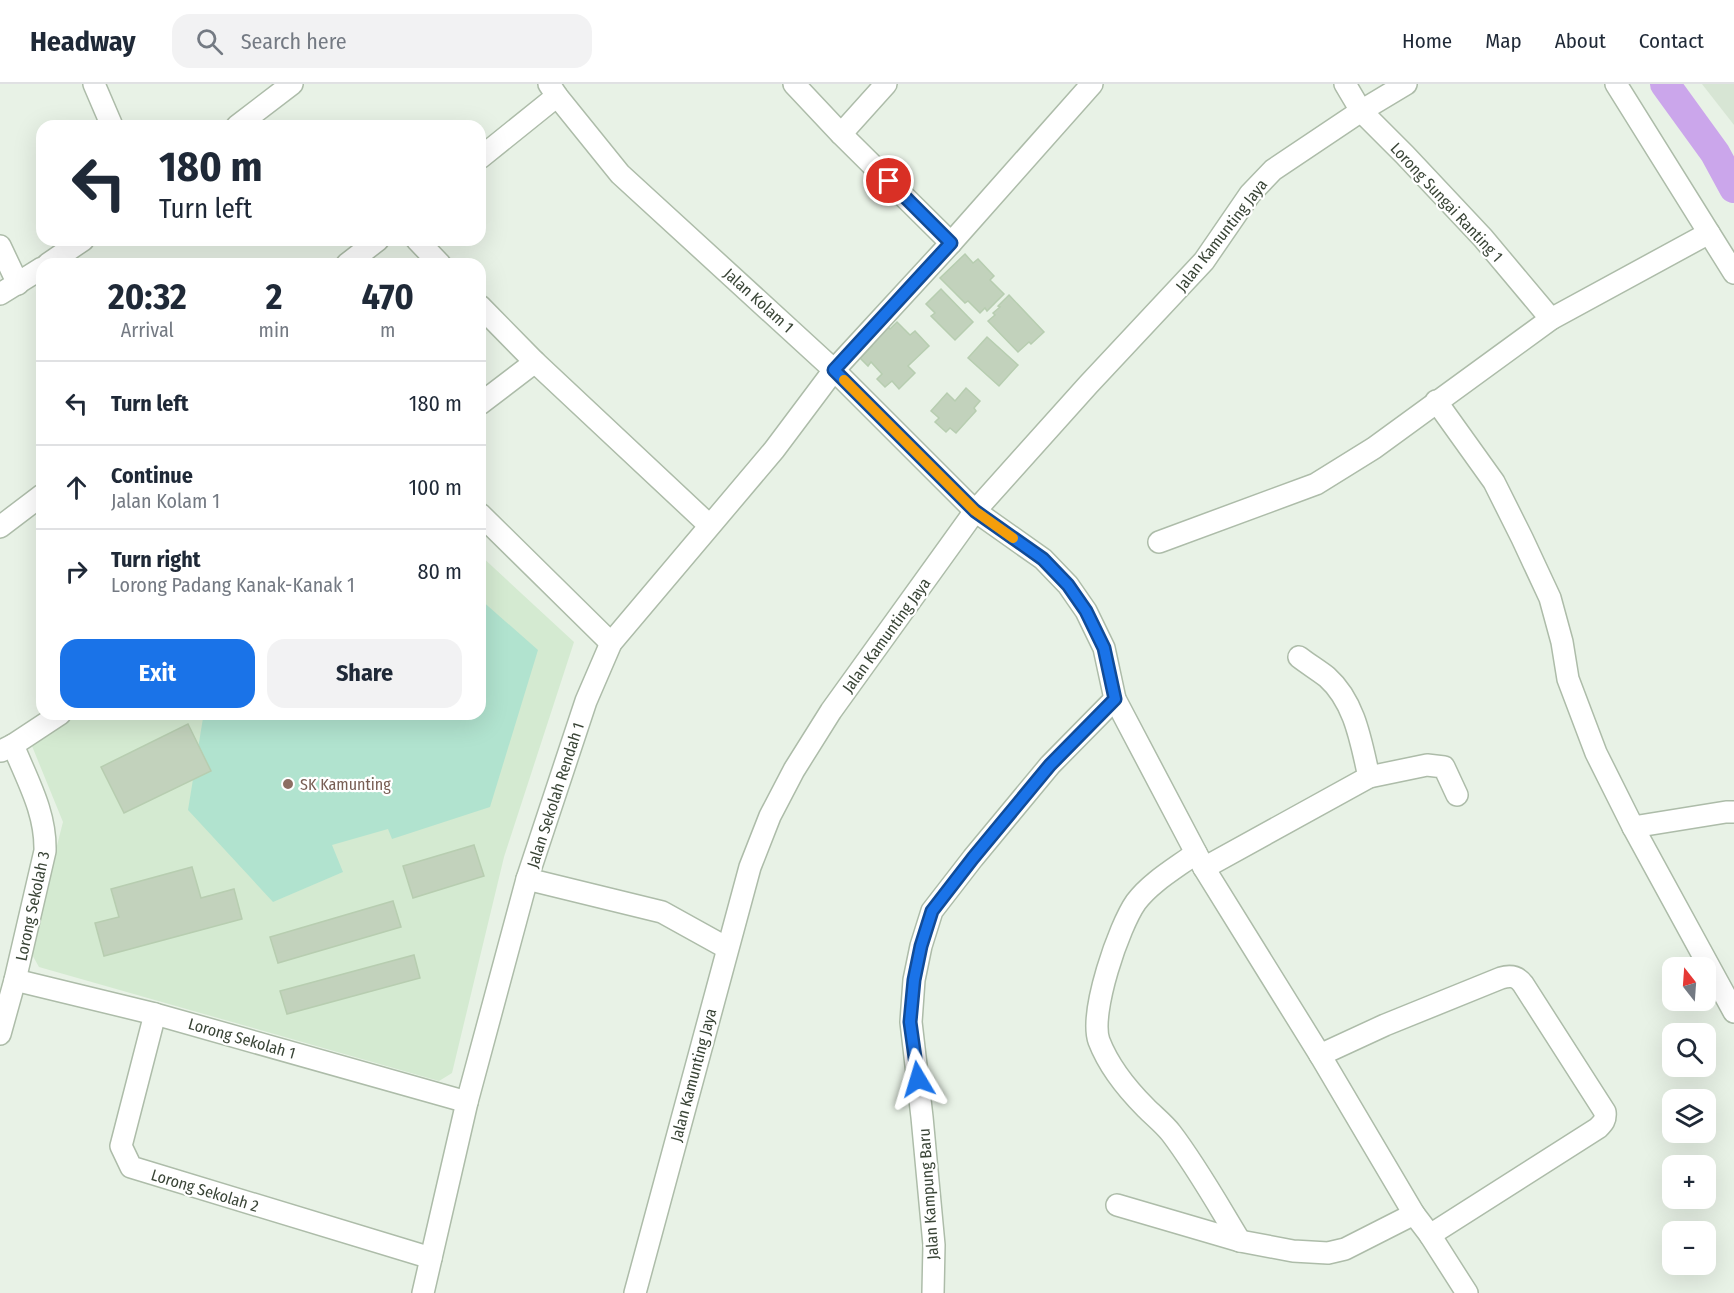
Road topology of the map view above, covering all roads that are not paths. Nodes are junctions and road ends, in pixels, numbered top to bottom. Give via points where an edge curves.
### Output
1 (93, 84) edge
2 (292, 84) edge
3 (794, 84) edge
4 (885, 84) edge
5 (1092, 84) edge
6 (1345, 84) edge
7 (1406, 84) edge
8 (1616, 84) edge
9 (553, 90) edge
10 (1361, 111) junction
11 (109, 120) edge
12 (245, 120) edge
13 (841, 134) junction
14 (486, 152) edge
15 (1709, 233) junction
16 (951, 243) junction
17 (0, 246) edge
18 (74, 246) edge
19 (370, 246) edge
20 (423, 246) edge
21 (57, 258) edge
22 (355, 258) edge
23 (434, 258) edge
24 (1733, 271) edge
25 (36, 272) edge
26 (9, 289) edge
27 (486, 312) edge
28 (1551, 320) junction
29 (535, 362) junction
30 (834, 370) junction
31 (486, 399) edge
32 (1436, 401) junction
33 (36, 500) edge
34 (975, 511) junction
35 (486, 520) edge
36 (709, 525) junction
37 (0, 527) edge
38 (1159, 542) dead end
39 (610, 643) junction
40 (1299, 657) dead end
41 (1115, 699) junction
42 (50, 720) edge
43 (6, 748) edge
44 (1370, 777) junction
45 (1457, 795) dead end
46 (1734, 812) edge
47 (1633, 827) junction
48 (1200, 860) junction
49 (527, 879) junction
50 (727, 948) junction
51 (15, 980) junction
52 (1734, 1012) edge
53 (155, 1014) junction
54 (0, 1034) edge
55 (1320, 1055) junction
56 (467, 1102) junction
57 (1117, 1205) dead end
58 (1414, 1214) junction
59 (1430, 1235) junction
60 (1240, 1241) junction
61 (431, 1258) junction
62 (423, 1293) edge
63 (635, 1293) edge
64 (933, 1293) edge
65 (1467, 1293) edge

1 - 11 street
2 - 12 street
3 - 13 street
4 - 13 street
5 - 16 street, Jalan Sekolah Rendah 1
6 - 10 street, Lorong Sungai Ranting 1
7 - 10 street, Jalan Kamunting Jaya
8 - 15 street
9 - 14 street
9 - 30 street, Jalan Kolam 1 via 620,174
10 - 28 street, Lorong Sungai Ranting 1 via 1483,238
10 - 34 street, Jalan Kamunting Jaya via 1273,170 1257,186 1204,261
13 - 16 street
15 - 24 street
15 - 28 street
16 - 30 street, Jalan Sekolah Rendah 1
17 - 26 street
18 - 21 street
19 - 22 street
20 - 23 street
25 - 26 street
27 - 29 street
28 - 32 street
29 - 31 street
29 - 36 street
30 - 34 street, Jalan Kolam 1
30 - 36 street, Jalan Sekolah Rendah 1 via 774,450
32 - 38 street via 1374,448 1316,484
32 - 47 street via 1494,482 1550,598 1568,679 1596,753
33 - 37 street
34 - 41 street, Jalan Kolam 1 via 1043,559 1068,585 1104,648
34 - 50 street, Jalan Kamunting Jaya via 831,711 794,770 750,867
35 - 39 street
36 - 39 street, Jalan Sekolah Rendah 1
39 - 49 street, Jalan Sekolah Rendah 1 via 586,701
40 - 44 street via 1327,677 1341,693 1358,728
41 - 48 street, Jalan Kolam 1
41 - 64 street, Jalan Kampung Baru via 1050,765 973,858 932,911 921,946 910,1022 934,1245
42 - 43 street
43 - 51 street, Lorong Sekolah 3 via 42,814 45,834 45,851
44 - 45 street via 1427,765 1444,767
44 - 48 street
46 - 47 street
47 - 52 street
48 - 55 street, Jalan Kolam 1
48 - 60 street via 1148,890 1126,921 1104,985 1097,1016 1098,1038 1125,1086 1170,1131 1191,1161
49 - 50 street via 662,912
49 - 56 street, Jalan Sekolah Rendah 1
50 - 63 street, Jalan Kamunting Jaya
51 - 53 street, Lorong Sekolah 1
51 - 54 street, Lorong Sekolah 3
53 - 56 street, Lorong Sekolah 1
53 - 61 street, Lorong Sekolah 2 via 121,1146 131,1167
55 - 58 street, Jalan Kolam 1
55 - 59 street via 1385,1024 1514,976 1520,979 1605,1112 1604,1123 1598,1128
56 - 61 street, Jalan Sekolah Rendah 1
57 - 60 street
58 - 59 street, Jalan Kolam 1
58 - 60 street via 1345,1249 1328,1253
59 - 65 street, Jalan Kolam 1
61 - 62 street, Jalan Sekolah Rendah 1

